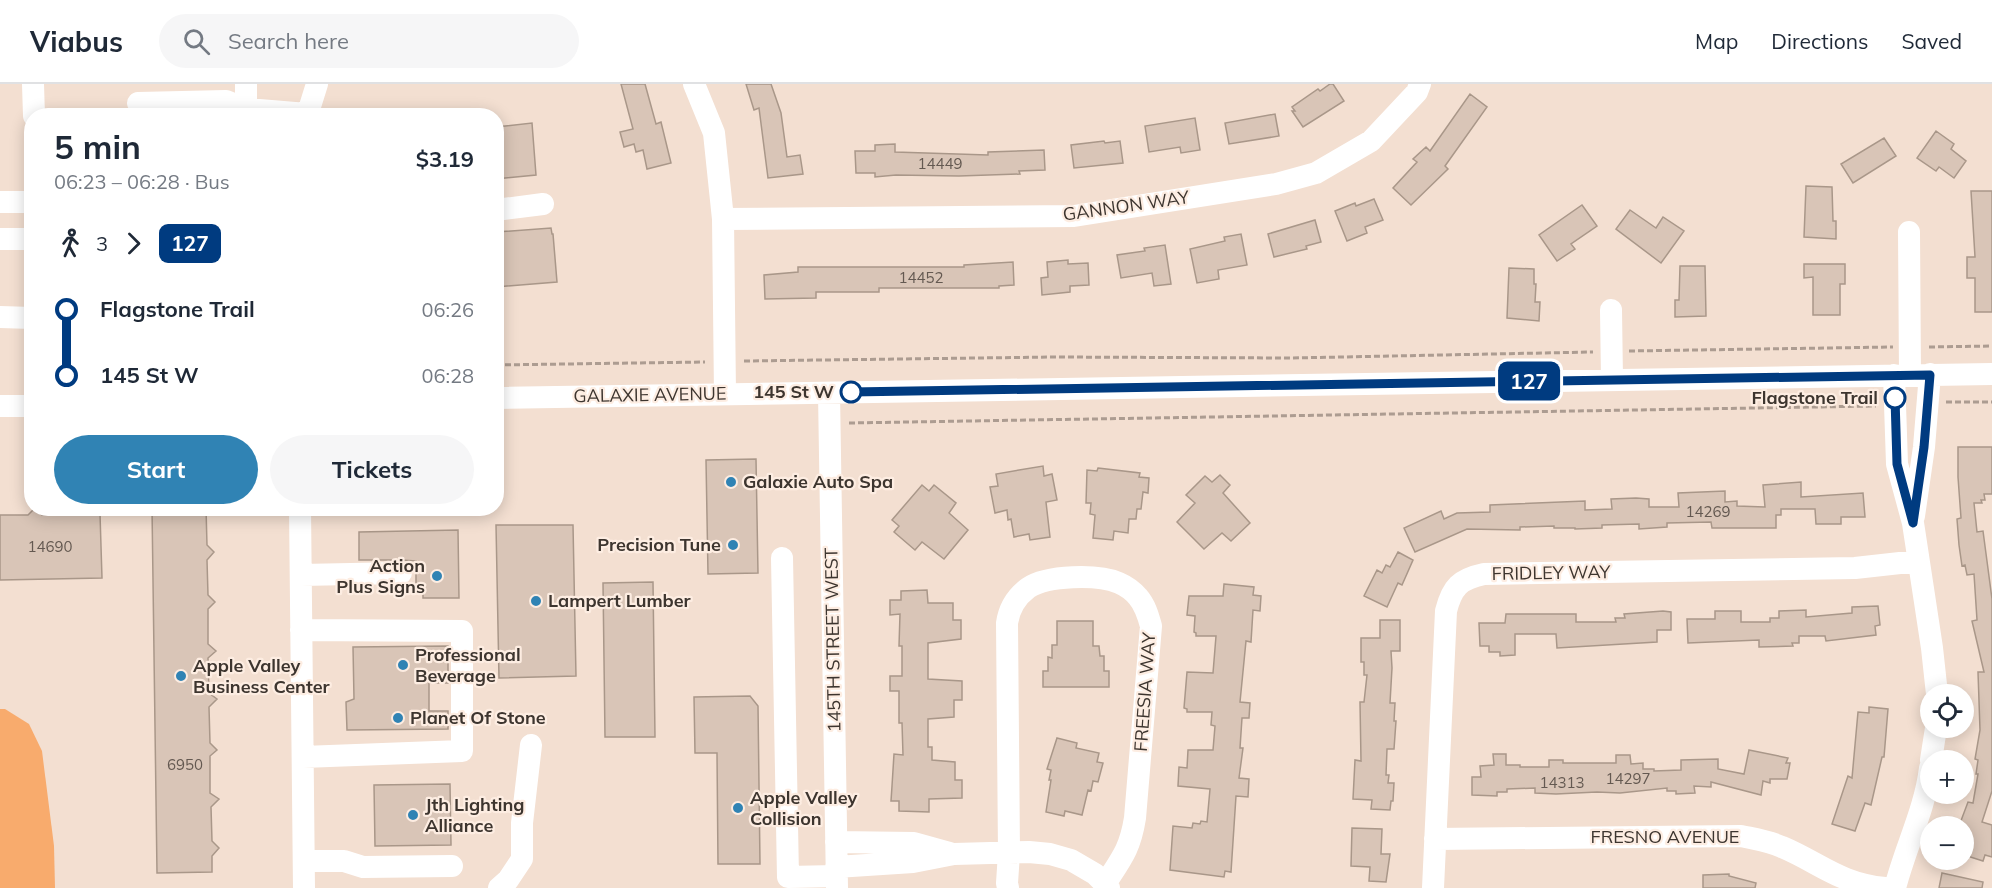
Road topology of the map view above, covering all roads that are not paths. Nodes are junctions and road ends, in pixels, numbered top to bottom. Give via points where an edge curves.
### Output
1 (33, 84) edge
2 (246, 84) edge
3 (317, 84) edge
4 (694, 84) edge
5 (1420, 84) edge
6 (138, 103) dead end
7 (34, 108) edge
8 (237, 108) edge
9 (244, 108) edge
10 (309, 108) edge
11 (0, 202) edge
12 (24, 202) edge
13 (543, 204) dead end
14 (504, 209) edge
15 (723, 219) junction
16 (1909, 232) dead end
17 (0, 239) edge
18 (24, 240) edge
19 (1611, 310) dead end
20 (0, 317) edge
21 (24, 318) edge
22 (1992, 374) edge
23 (1912, 375) junction
24 (1612, 380) junction
25 (829, 393) junction
26 (725, 394) junction
27 (504, 398) edge
28 (0, 406) edge
29 (24, 406) edge
30 (300, 516) edge
31 (1913, 523) junction
32 (782, 558) dead end
33 (1918, 561) junction
34 (401, 573) dead end
35 (301, 575) junction
36 (302, 630) junction
37 (1936, 684) edge
38 (531, 746) dead end
39 (303, 757) junction
40 (1923, 804) edge
41 (1436, 839) junction
42 (836, 842) junction
43 (1009, 853) junction
44 (954, 854) junction
45 (304, 861) junction
46 (452, 866) dead end
47 (836, 877) edge
48 (1100, 883) edge
49 (304, 888) edge
50 (498, 888) edge
51 (1008, 888) edge
52 (1433, 888) edge
53 (1885, 888) edge
54 (1895, 888) edge

1 - 7 street
2 - 9 street
3 - 10 street
4 - 15 street via 714,133
5 - 15 street, GANNON WAY via 1371,141 1316,173 1276,184 1074,216
6 - 8 street via 226,102
11 - 12 street
13 - 14 street
15 - 26 street
16 - 23 street
17 - 18 street
19 - 24 street
20 - 21 street
22 - 23 street, GALAXIE AVENUE
23 - 24 street, GALAXIE AVENUE
23 - 31 street via 1924,447
23 - 31 street via 1897,464
24 - 25 street, GALAXIE AVENUE
25 - 26 street, GALAXIE AVENUE
25 - 42 street, 145TH STREET WEST
26 - 27 street, GALAXIE AVENUE
28 - 29 street
30 - 35 street
31 - 33 street
32 - 47 street via 788,877
33 - 37 street
33 - 41 street, FRIDLEY WAY via 1855,568 1484,574 1469,578 1457,585 1446,611
34 - 35 street
35 - 36 street
36 - 39 street
36 - 39 street via 462,631 462,751
38 - 50 street via 522,859
39 - 45 street
40 - 54 street
41 - 52 street, FRIDLEY WAY
41 - 53 street, FRESNO AVENUE via 1741,836 1783,847 1852,882
42 - 44 street via 914,843
42 - 47 street, 145TH STREET WEST
43 - 44 street
43 - 48 street via 1050,854 1071,860
43 - 48 street, FREESIA WAY via 1005,634 1009,612 1028,588 1048,580 1098,579 1119,583 1144,605 1151,637 1136,818 1126,853
43 - 51 street, FREESIA WAY
44 - 47 street
45 - 46 street via 344,861 363,867
45 - 49 street

